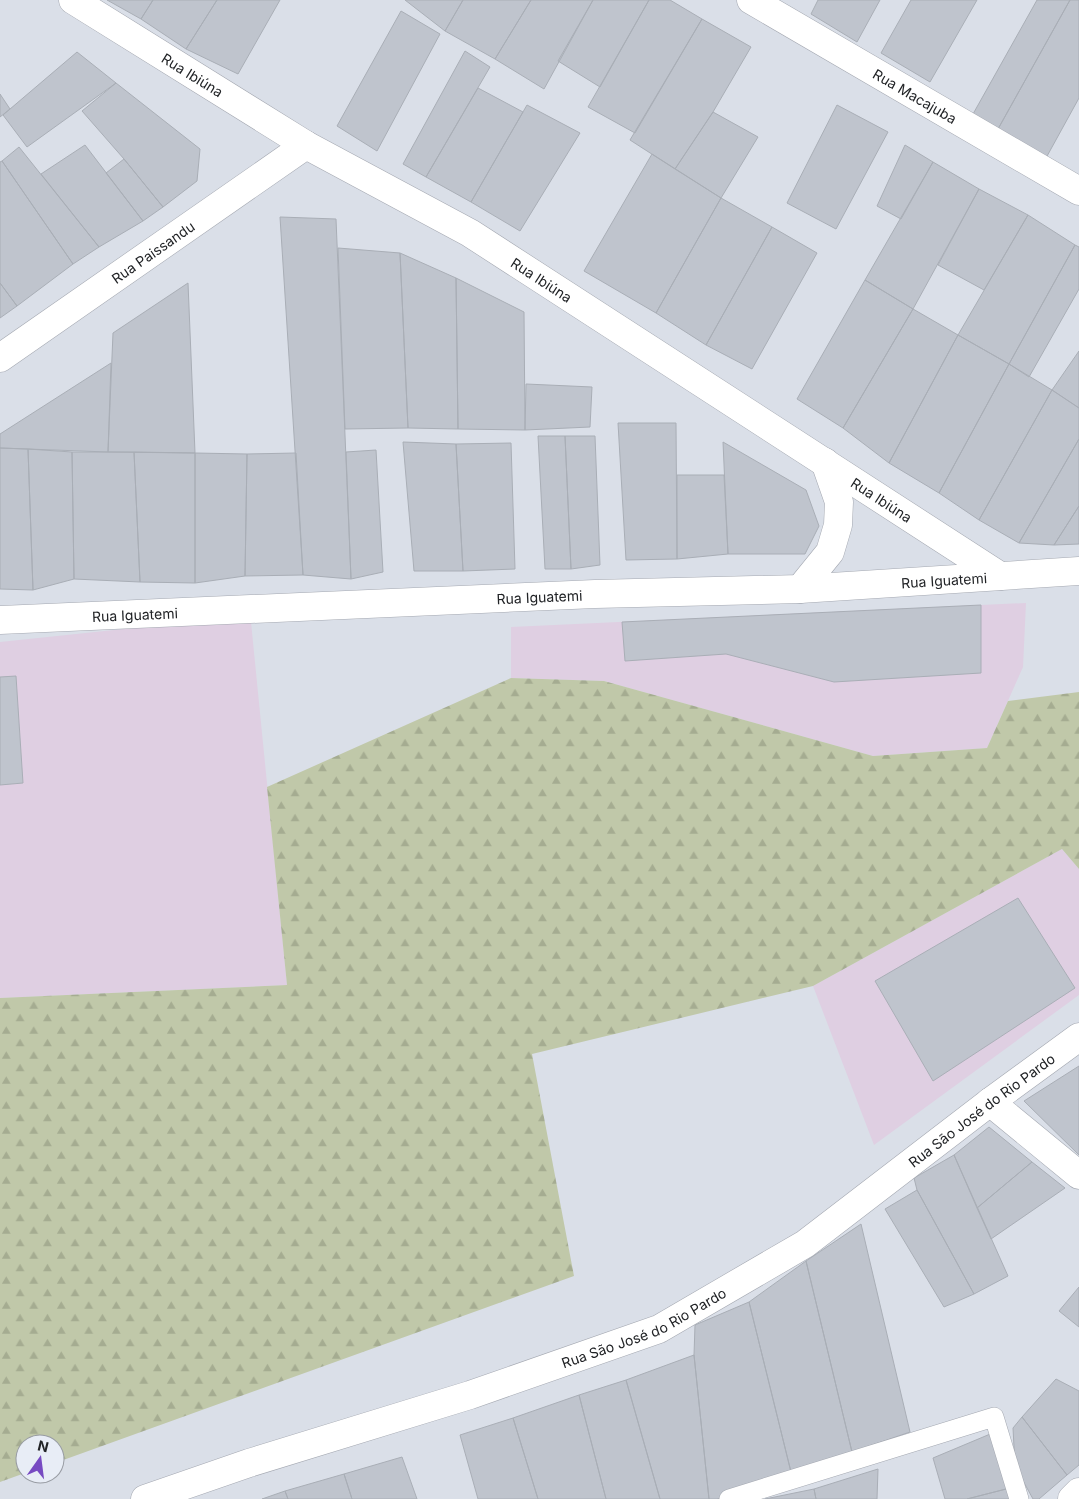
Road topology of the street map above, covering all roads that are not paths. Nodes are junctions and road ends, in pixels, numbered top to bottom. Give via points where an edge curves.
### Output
1 (73, 0) edge
2 (751, 0) edge
3 (306, 145) junction
4 (1079, 191) edge
5 (0, 358) edge
6 (825, 462) junction
7 (1079, 571) edge
8 (1000, 576) junction
9 (800, 589) junction
10 (0, 620) edge
11 (1079, 1037) edge
12 (990, 1102) junction
13 (1079, 1175) edge
14 (1079, 1492) edge
15 (145, 1499) edge
16 (729, 1499) edge
17 (1019, 1499) edge
18 (1072, 1499) edge

1 - 3 street, Rua Ibiúna
2 - 4 street, Rua Macajuba
3 - 5 street, Rua Paissandu
3 - 6 street, Rua Ibiúna via 470,233
6 - 8 street, Rua Ibiúna
6 - 9 street via 839,502 838,525 830,552
7 - 8 street, Rua Iguatemi
8 - 9 street, Rua Iguatemi
9 - 10 street, Rua Iguatemi via 595,594
11 - 12 street, Rua São José do Rio Pardo
12 - 13 street
12 - 15 street, Rua São José do Rio Pardo via 805,1244 659,1329
14 - 18 street
16 - 17 lane via 994,1416

